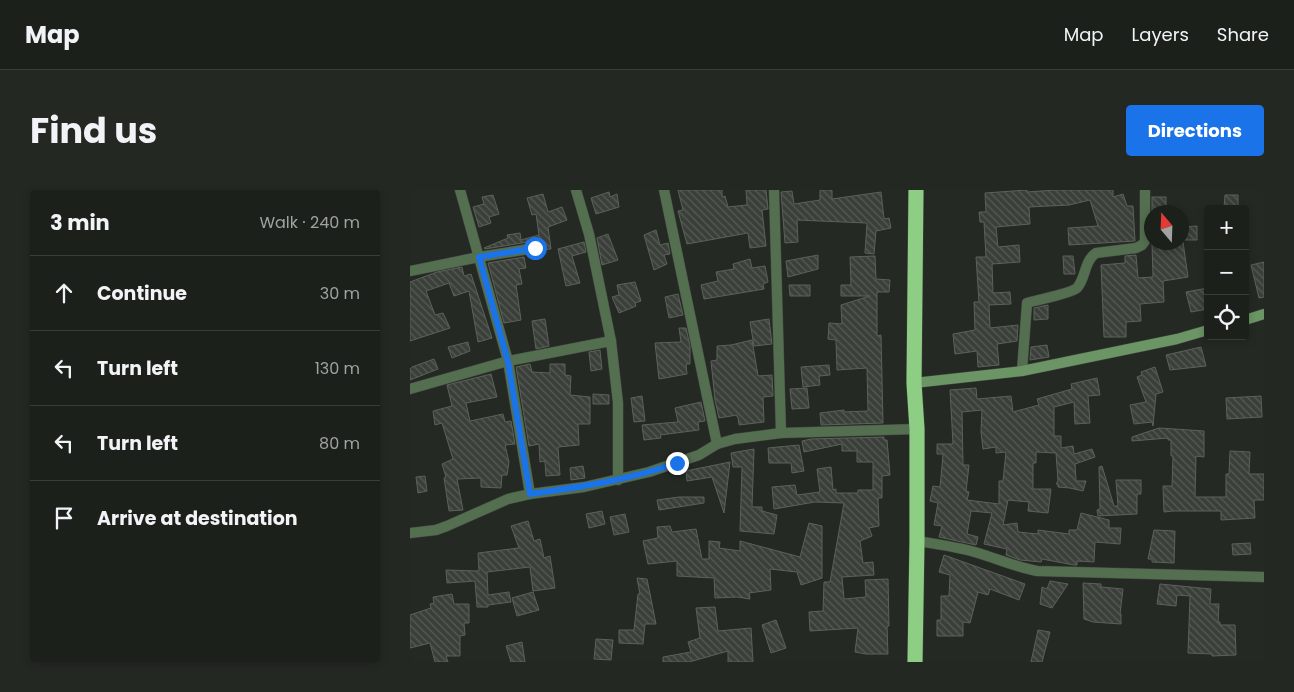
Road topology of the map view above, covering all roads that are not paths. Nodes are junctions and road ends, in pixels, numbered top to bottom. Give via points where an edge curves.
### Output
1 (460, 190) edge
2 (576, 190) edge
3 (664, 190) edge
4 (774, 190) edge
5 (916, 190) edge
6 (1145, 190) edge
7 (535, 248) dead end
8 (479, 257) junction
9 (410, 271) edge
10 (1264, 314) edge
11 (1249, 319) edge
12 (1204, 331) edge
13 (611, 341) junction
14 (508, 362) junction
15 (1022, 371) junction
16 (914, 383) junction
17 (410, 389) edge
18 (917, 429) junction
19 (781, 432) junction
20 (717, 444) junction
21 (618, 480) junction
22 (530, 494) junction
23 (410, 533) edge
24 (917, 541) junction
25 (1264, 577) edge
26 (915, 662) edge

1 - 8 street
2 - 13 street via 589,234
3 - 20 street
4 - 19 street
5 - 16 highway
6 - 15 street via 1145,241 1142,246 1096,253 1091,256 1076,289 1027,304
7 - 8 street
8 - 9 street
8 - 14 street
10 - 11 street
12 - 15 street
13 - 14 street
13 - 21 street via 618,402
14 - 17 street
14 - 22 street
15 - 16 street
16 - 18 highway
18 - 19 street
18 - 24 highway
19 - 20 street
20 - 21 street via 699,455
21 - 22 street
22 - 23 street via 508,499 436,530
24 - 25 street via 965,549 1037,571
24 - 26 highway

